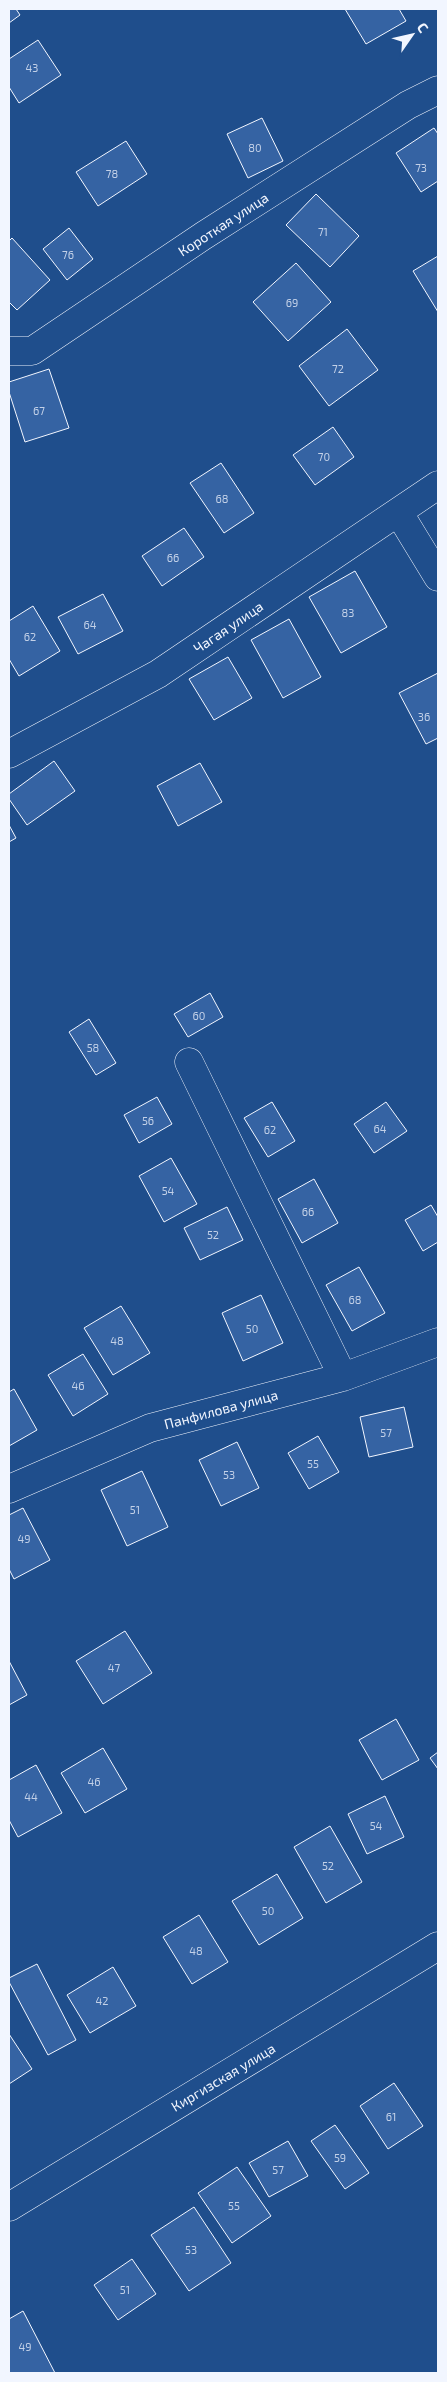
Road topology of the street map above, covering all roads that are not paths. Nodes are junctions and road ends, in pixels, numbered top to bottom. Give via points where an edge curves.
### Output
1 (438, 90) edge
2 (9, 351) edge
3 (438, 485) edge
4 (399, 513) junction
5 (438, 578) edge
6 (9, 754) edge
7 (189, 1062) dead end
8 (438, 1342) edge
9 (343, 1377) junction
10 (9, 1489) edge
11 (438, 1946) edge
12 (9, 2207) edge

1 - 2 street, Короткая улица via 408,105 203,236 32,351
3 - 4 street, Чагая улица
4 - 5 street
4 - 6 street, Чагая улица via 158,674
7 - 9 street
8 - 9 street, Панфилова улица
9 - 10 street, Панфилова улица via 150,1428
11 - 12 street, Киргизская улица

